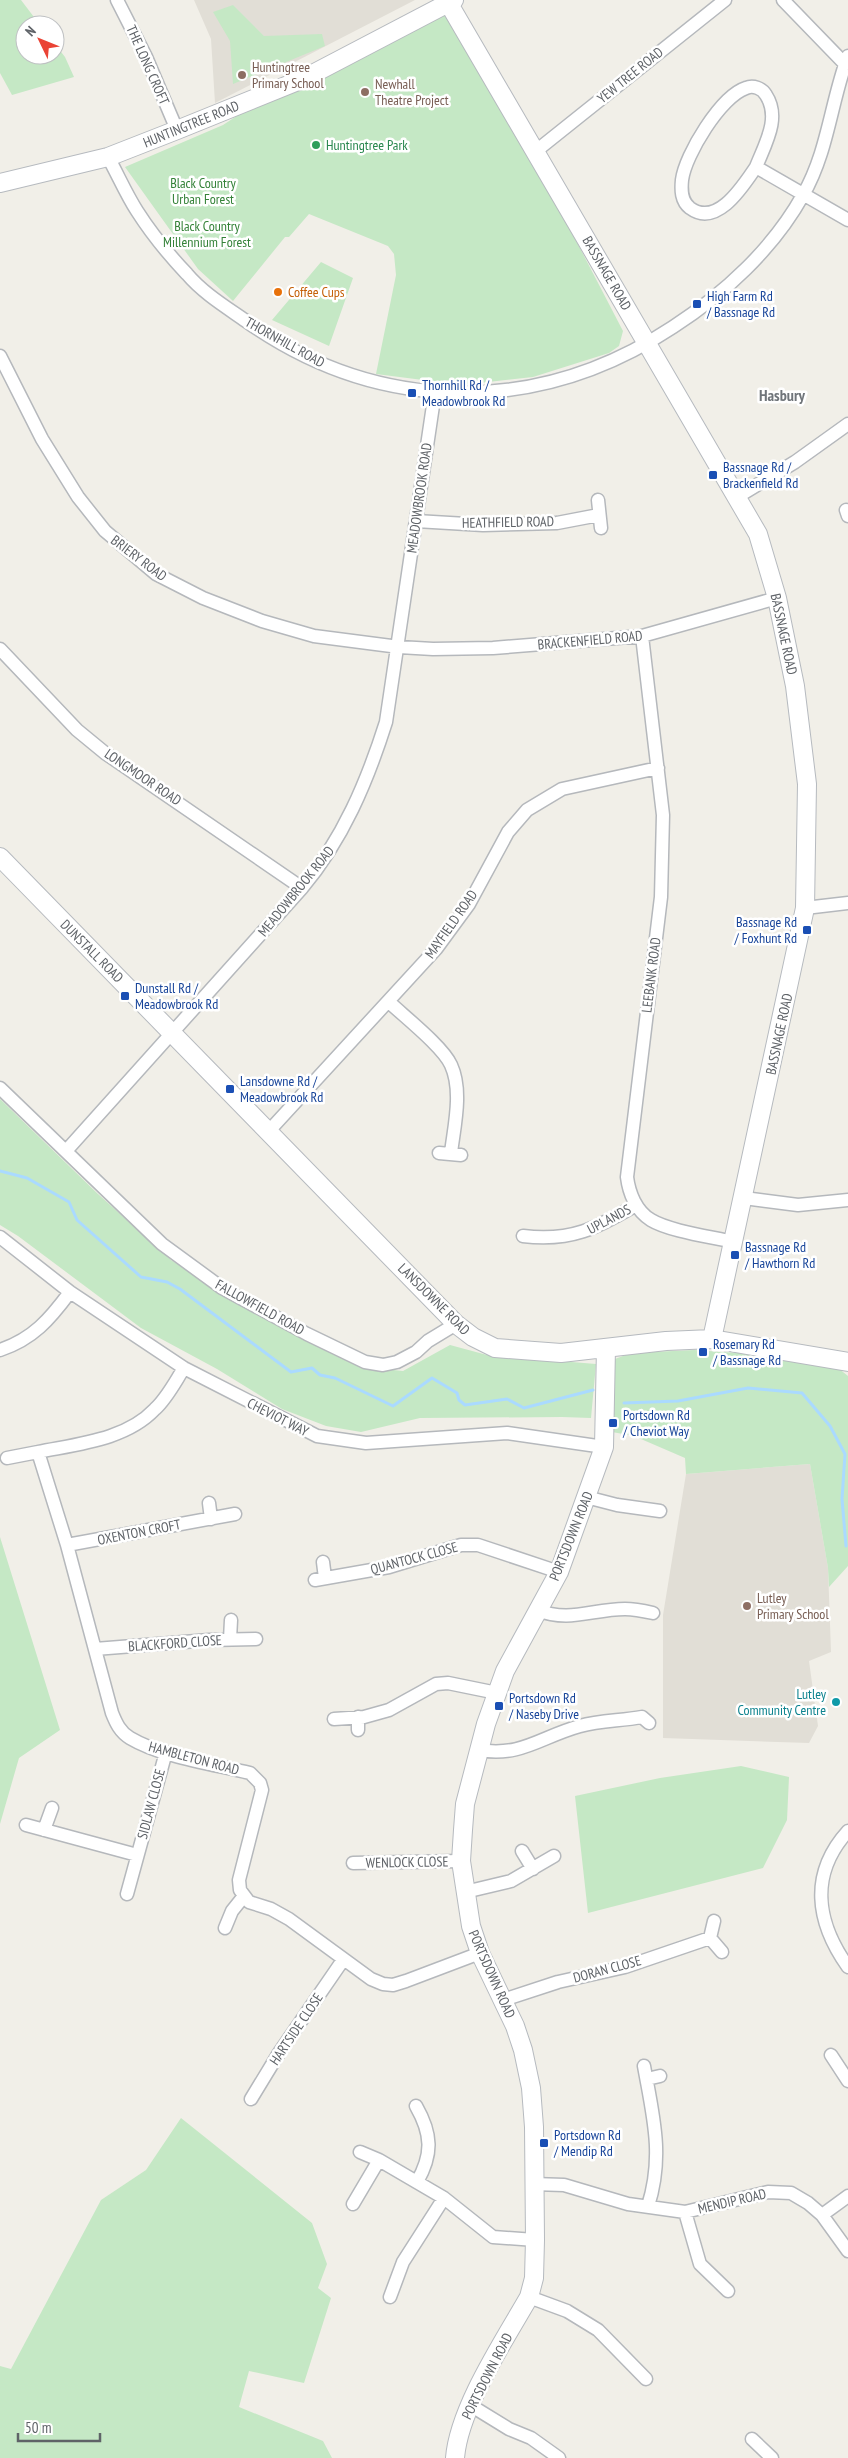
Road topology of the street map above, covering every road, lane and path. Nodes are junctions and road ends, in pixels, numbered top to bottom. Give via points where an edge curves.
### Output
1 (117, 0) edge
2 (724, 0) edge
3 (783, 0) edge
4 (452, 2) edge
5 (846, 60) edge
6 (176, 130) junction
7 (536, 151) junction
8 (108, 157) junction
9 (756, 167) junction
10 (0, 183) edge
11 (804, 195) junction
12 (848, 220) edge
13 (648, 344) junction
14 (0, 356) edge
15 (435, 392) junction
16 (848, 424) edge
17 (737, 497) junction
18 (598, 500) dead end
19 (599, 514) junction
20 (416, 521) junction
21 (601, 528) dead end
22 (777, 598) junction
23 (642, 636) junction
24 (399, 646) junction
25 (0, 649) edge
26 (658, 768) junction
27 (0, 857) edge
28 (302, 888) junction
29 (848, 903) edge
30 (805, 908) junction
31 (389, 1002) junction
32 (172, 1033) junction
33 (0, 1088) edge
34 (268, 1132) junction
35 (66, 1151) junction
36 (450, 1154) dead end
37 (744, 1198) junction
38 (848, 1200) edge
39 (636, 1205) junction
40 (523, 1236) dead end
41 (0, 1237) edge
42 (733, 1242) junction
43 (70, 1292) junction
44 (456, 1324) junction
45 (712, 1339) junction
46 (606, 1348) junction
47 (0, 1350) edge
48 (848, 1362) edge
49 (184, 1368) junction
50 (604, 1447) junction
51 (38, 1452) junction
52 (7, 1458) dead end
53 (586, 1497) junction
54 (209, 1503) dead end
55 (660, 1511) dead end
56 (235, 1514) dead end
57 (210, 1519) junction
58 (67, 1545) junction
59 (323, 1562) dead end
60 (559, 1572) junction
61 (537, 1610) junction
62 (652, 1613) dead end
63 (230, 1620) dead end
64 (230, 1639) junction
65 (256, 1639) dead end
66 (95, 1649) junction
67 (497, 1693) junction
68 (643, 1716) dead end
69 (358, 1717) junction
70 (334, 1719) dead end
71 (358, 1730) dead end
72 (479, 1750) junction
73 (166, 1752) junction
74 (52, 1808) dead end
75 (26, 1825) dead end
76 (44, 1830) junction
77 (848, 1832) edge
78 (522, 1851) dead end
79 (137, 1855) junction
80 (554, 1856) dead end
81 (461, 1861) junction
82 (353, 1863) dead end
83 (533, 1869) junction
84 (465, 1892) junction
85 (126, 1894) dead end
86 (244, 1896) junction
87 (714, 1921) dead end
88 (226, 1928) dead end
89 (710, 1938) junction
90 (722, 1952) dead end
91 (480, 1953) junction
92 (343, 1960) junction
93 (848, 1967) edge
94 (503, 2000) junction
95 (831, 2055) dead end
96 (644, 2066) dead end
97 (660, 2076) dead end
98 (647, 2079) junction
99 (848, 2081) edge
100 (251, 2099) dead end
101 (416, 2106) dead end
102 (360, 2152) dead end
103 (378, 2160) junction
104 (417, 2182) junction
105 (533, 2184) junction
106 (848, 2196) edge
107 (444, 2198) junction
108 (353, 2204) dead end
109 (648, 2206) junction
110 (685, 2212) junction
111 (822, 2216) junction
112 (535, 2240) junction
113 (848, 2251) edge
114 (728, 2291) dead end
115 (390, 2297) dead end
116 (529, 2297) junction
117 (646, 2379) dead end
118 (470, 2405) junction
119 (752, 2440) dead end
120 (764, 2455) edge
121 (455, 2458) edge
122 (559, 2458) edge

1 - 6 street, THE LONG CROFT via 146,57
2 - 7 street, YEW TREE ROAD
3 - 5 street
4 - 6 street, HUNTINGTREE ROAD via 303,79
4 - 7 street, BASSNAGE ROAD
5 - 11 street, THORNHILL ROAD via 820,156
6 - 8 street, HUNTINGTREE ROAD
7 - 13 street, BASSNAGE ROAD
8 - 10 street, HUNTINGTREE ROAD
8 - 15 street, THORNHILL ROAD via 136,210 188,276 212,297 260,331 330,367 406,388
9 - 9 street via 730,200 713,213 694,210 683,199 682,177 698,141 736,94 755,87 764,92 773,113 772,127
9 - 11 street
11 - 12 street
11 - 13 street, THORNHILL ROAD via 774,237 734,280 707,305
13 - 15 street, THORNHILL ROAD via 576,376 527,388 484,394
13 - 17 street, BASSNAGE ROAD
14 - 24 street, BRIERY ROAD via 42,438 78,497 105,531 156,574 203,598 280,626 314,636
15 - 20 street, MEADOWBROOK ROAD
16 - 17 street via 795,462
17 - 22 street, BASSNAGE ROAD via 758,534
18 - 19 street
19 - 20 street, HEATHFIELD ROAD via 556,522 482,525
19 - 21 street
20 - 24 street, MEADOWBROOK ROAD
22 - 23 street, BRACKENFIELD ROAD
22 - 30 street, BASSNAGE ROAD via 795,686 807,784
23 - 24 street, BRACKENFIELD ROAD via 493,648 433,650
23 - 26 street, LEEBANK ROAD
24 - 28 street, MEADOWBROOK ROAD via 386,722 370,772 334,847
25 - 28 street, LONGMOOR ROAD via 77,730 105,753
26 - 31 street, MAYFIELD ROAD via 562,789 527,810 508,832 469,904 436,949
26 - 39 street, LEEBANK ROAD via 663,815 661,897 627,1177
27 - 32 street, DUNSTALL ROAD
28 - 32 street, MEADOWBROOK ROAD
29 - 30 street
30 - 37 street, BASSNAGE ROAD
31 - 34 street, MAYFIELD ROAD
31 - 36 street via 440,1050 451,1065 456,1099
32 - 34 street, DUNSTALL ROAD
32 - 35 street, MEADOWBROOK ROAD
33 - 35 street, FALLOWFIELD ROAD
34 - 44 street, LANSDOWNE ROAD
35 - 44 street, FALLOWFIELD ROAD via 162,1244 222,1288 365,1362 383,1365 397,1362
37 - 38 street via 798,1205
37 - 42 street, BASSNAGE ROAD
39 - 40 street, UPLANDS via 577,1235
39 - 42 street, LEEBANK ROAD via 656,1222
41 - 43 street, CHEVIOT WAY
42 - 45 street, BASSNAGE ROAD
43 - 47 street via 42,1328
43 - 49 street, CHEVIOT WAY
44 - 46 street, LANSDOWNE ROAD via 472,1337 495,1348 562,1352
45 - 46 street, LANSDOWNE ROAD
45 - 48 street, LANSDOWNE ROAD
46 - 50 street, PORTSDOWN ROAD
49 - 50 street, CHEVIOT WAY via 316,1436 366,1443 507,1433
49 - 51 street via 156,1408 140,1423 97,1440
50 - 53 street, PORTSDOWN ROAD
51 - 52 street
51 - 58 street, HAMBLETON ROAD
53 - 55 street
53 - 60 street, PORTSDOWN ROAD
54 - 57 street
56 - 57 street, OXENTON CROFT
57 - 58 street, OXENTON CROFT
58 - 66 street, HAMBLETON ROAD
59 - 60 street, QUANTOCK CLOSE via 320,1579 389,1567 461,1545 478,1544
60 - 61 street, PORTSDOWN ROAD
61 - 62 street via 553,1616 627,1608
61 - 67 street, PORTSDOWN ROAD
63 - 64 street
64 - 65 street, BLACKFORD CLOSE
64 - 66 street, BLACKFORD CLOSE
66 - 73 street, HAMBLETON ROAD via 118,1726 129,1737
67 - 69 street via 448,1683 436,1684 389,1710
67 - 72 street, PORTSDOWN ROAD
68 - 72 street via 582,1725 512,1752
69 - 70 street
69 - 71 street
72 - 81 street, PORTSDOWN ROAD via 466,1804
73 - 79 street, SIDLAW CLOSE
73 - 86 street, HAMBLETON ROAD via 250,1773 260,1784 262,1790 239,1880
74 - 76 street
75 - 76 street, SIDLAW CLOSE
76 - 79 street, SIDLAW CLOSE
77 - 93 street via 827,1861 820,1888 827,1929
78 - 83 street
79 - 85 street, SIDLAW CLOSE
80 - 83 street
81 - 82 street, WENLOCK CLOSE
81 - 84 street, PORTSDOWN ROAD
83 - 84 street via 510,1881
84 - 91 street, PORTSDOWN ROAD
86 - 88 street via 232,1911
86 - 92 street via 249,1902 288,1919
87 - 89 street
89 - 90 street
89 - 94 street, DORAN CLOSE via 625,1967 558,1982
91 - 92 street via 393,1985 371,1979
91 - 94 street, PORTSDOWN ROAD
92 - 100 street, HARTSIDE CLOSE via 279,2052
94 - 105 street, PORTSDOWN ROAD via 524,2050 531,2088
95 - 99 street
96 - 98 street
97 - 98 street
98 - 109 street via 657,2132 655,2186
101 - 104 street via 426,2124 429,2152
102 - 103 street
103 - 104 street
103 - 108 street
104 - 107 street
105 - 109 street, MENDIP ROAD via 564,2185 628,2204
105 - 112 street, PORTSDOWN ROAD
106 - 111 street
107 - 112 street via 493,2237
107 - 115 street via 403,2262
109 - 110 street, MENDIP ROAD
110 - 111 street, MENDIP ROAD via 779,2191 799,2197
110 - 114 street via 700,2264
111 - 113 street, MENDIP ROAD
112 - 116 street, PORTSDOWN ROAD via 534,2278
116 - 117 street via 567,2311 598,2330
116 - 118 street, PORTSDOWN ROAD
118 - 121 street, PORTSDOWN ROAD via 457,2437
118 - 122 street via 509,2429 531,2438
119 - 120 street

